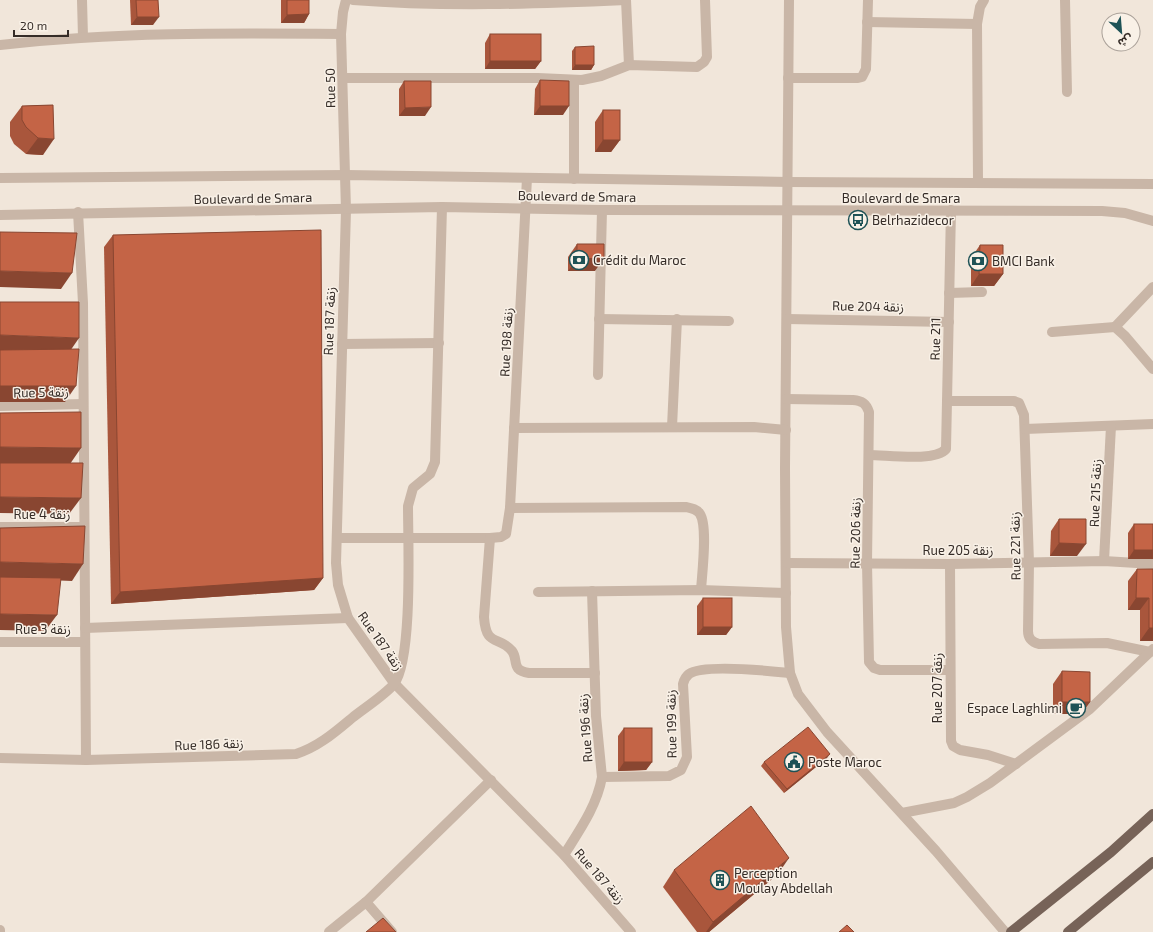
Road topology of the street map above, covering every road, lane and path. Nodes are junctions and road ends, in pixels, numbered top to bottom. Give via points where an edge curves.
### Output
1 (82, 0) edge
2 (346, 0) edge
3 (353, 0) edge
4 (626, 0) edge
5 (705, 0) edge
6 (789, 0) edge
7 (868, 0) edge
8 (984, 0) edge
9 (1066, 0) edge
10 (531, 1) edge
11 (452, 2) edge
12 (867, 22) junction
13 (978, 24) junction
14 (341, 34) junction
15 (83, 37) junction
16 (0, 45) edge
17 (629, 65) junction
18 (343, 78) junction
19 (788, 78) junction
20 (574, 80) junction
21 (1067, 92) dead end
22 (346, 175) junction
23 (0, 178) edge
24 (527, 178) junction
25 (574, 179) junction
26 (789, 182) junction
27 (978, 182) junction
28 (1153, 184) edge
29 (442, 207) junction
30 (526, 209) junction
31 (346, 210) junction
32 (602, 210) junction
33 (951, 210) junction
34 (788, 211) junction
35 (78, 212) junction
36 (0, 215) edge
37 (1153, 221) edge
38 (1153, 287) edge
39 (982, 292) dead end
40 (949, 293) junction
41 (600, 319) junction
42 (677, 319) junction
43 (787, 319) junction
44 (729, 321) dead end
45 (949, 322) junction
46 (1115, 327) junction
47 (1052, 332) dead end
48 (439, 343) junction
49 (342, 344) junction
50 (1153, 369) edge
51 (598, 375) dead end
52 (786, 400) junction
53 (947, 401) junction
54 (83, 404) junction
55 (0, 406) edge
56 (1153, 424) edge
57 (1111, 426) junction
58 (672, 427) junction
59 (514, 428) junction
60 (1025, 429) junction
61 (786, 430) junction
62 (869, 455) junction
63 (510, 508) junction
64 (0, 526) edge
65 (84, 527) junction
66 (408, 537) junction
67 (337, 538) junction
68 (490, 538) junction
69 (1104, 561) junction
70 (1029, 562) junction
71 (787, 563) junction
72 (867, 563) junction
73 (950, 564) junction
74 (1153, 564) edge
75 (592, 590) junction
76 (701, 590) junction
77 (538, 592) dead end
78 (786, 593) junction
79 (348, 618) junction
80 (85, 628) junction
81 (0, 642) edge
82 (85, 642) junction
83 (1151, 650) edge
84 (950, 670) junction
85 (595, 673) junction
86 (790, 673) junction
87 (394, 683) junction
88 (0, 758) edge
89 (86, 760) junction
90 (1016, 764) junction
91 (602, 777) junction
92 (491, 780) junction
93 (902, 813) junction
94 (1153, 814) edge
95 (564, 855) junction
96 (1153, 862) edge
97 (366, 902) junction
98 (628, 931) edge
99 (329, 932) edge
100 (392, 932) edge
101 (1005, 932) edge
102 (1011, 932) edge
103 (1068, 932) edge

1 - 15 street
2 - 14 street, Rue 50
3 - 11 street via 386,3
4 - 10 street
4 - 17 street
5 - 17 street via 707,53 704,62 691,68
6 - 19 street
7 - 12 street
8 - 13 street via 980,7
9 - 21 street
10 - 11 street
12 - 13 street
12 - 19 street via 866,69 862,77
13 - 27 street
14 - 15 street via 215,33
14 - 18 street, Rue 50
15 - 16 street
17 - 20 street via 591,79
18 - 20 street
18 - 22 street, Rue 50
19 - 26 street
20 - 25 street
22 - 23 street, Boulevard de Smara
22 - 24 street, Boulevard de Smara
22 - 31 street, Rue 187 زنقة
24 - 25 street, Boulevard de Smara
24 - 30 street, Rue 198 زنقة
25 - 26 street, Boulevard de Smara
26 - 27 street, Boulevard de Smara
26 - 34 street
27 - 28 street, Boulevard de Smara
29 - 30 street, Boulevard de Smara
29 - 31 street, Boulevard de Smara
29 - 48 street
30 - 32 street, Boulevard de Smara
30 - 59 street, Rue 198 زنقة
31 - 35 street, Boulevard de Smara
31 - 49 street, Rue 187 زنقة
32 - 34 street, Boulevard de Smara
32 - 41 street
33 - 34 street, Boulevard de Smara
33 - 37 street, Boulevard de Smara via 1102,211 1125,213
33 - 40 street, Rue 211
34 - 43 street
35 - 36 street, Boulevard de Smara
35 - 54 street
38 - 46 street
39 - 40 street
40 - 45 street, Rue 211
41 - 42 street
41 - 51 street
42 - 44 street
42 - 58 street
43 - 45 street, Rue 204 زنقة
43 - 52 street
45 - 53 street, Rue 211
46 - 47 street
46 - 50 street
48 - 49 street
48 - 66 street via 435,462 430,474 411,492 408,506
49 - 67 street, Rue 187 زنقة
52 - 61 street
52 - 62 street, Rue 206 زنقة via 853,400 864,403 869,412
53 - 60 street, Rue 221 زنقة via 1014,401 1019,403 1024,415
53 - 62 street, Rue 211 via 946,449 938,456
54 - 55 street, Rue 5 زنقة
54 - 65 street
56 - 57 street
57 - 60 street
57 - 69 street, Rue 215 زنقة
58 - 59 street
58 - 61 street via 754,427
59 - 63 street, Rue 198 زنقة
60 - 70 street, Rue 221 زنقة
61 - 71 street
62 - 72 street, Rue 206 زنقة
63 - 68 street, Rue 198 زنقة via 507,532 502,537
63 - 76 street via 686,507 695,510 700,515 703,529
64 - 65 street, Rue 4 زنقة
65 - 80 street
66 - 67 street
66 - 68 street
66 - 87 street via 406,632 402,659
67 - 79 street, Rue 187 زنقة via 338,586
68 - 85 street via 485,627 493,641 511,650 521,672
69 - 70 street, Rue 205 زنقة
69 - 74 street, Rue 205 زنقة
70 - 73 street, Rue 205 زنقة
70 - 83 street, Rue 221 زنقة via 1028,631 1033,642 1107,643
71 - 72 street, Rue 205 زنقة
71 - 78 street
72 - 73 street, Rue 205 زنقة
72 - 84 street, Rue 206 زنقة via 868,655 871,666 880,670
73 - 84 street, Rue 207 زنقة
75 - 76 street
75 - 77 street
75 - 85 street, Rue 196 زنقة
76 - 78 street
78 - 86 street
79 - 80 street
79 - 87 street, Rue 187 زنقة
80 - 82 street
81 - 82 street, Rue 3 زنقة
82 - 89 street
83 - 90 street via 1090,708
84 - 90 street, Rue 207 زنقة via 950,737 953,746
85 - 91 street, Rue 196 زنقة
86 - 91 street, Rue 199 زنقة via 706,670 689,674 683,684 687,757 682,770 669,776
86 - 93 street via 804,704
87 - 89 street, Rue 186 زنقة via 325,740 296,754
87 - 92 street, Rue 187 زنقة
88 - 89 street, Rue 186 زنقة
90 - 93 street via 990,783 954,803
91 - 95 street, Rue 196 زنقة via 592,807
92 - 95 street, Rue 187 زنقة
92 - 97 street
93 - 101 street
94 - 102 main road
95 - 98 street, Rue 187 زنقة
96 - 103 main road
97 - 99 street
97 - 100 street

